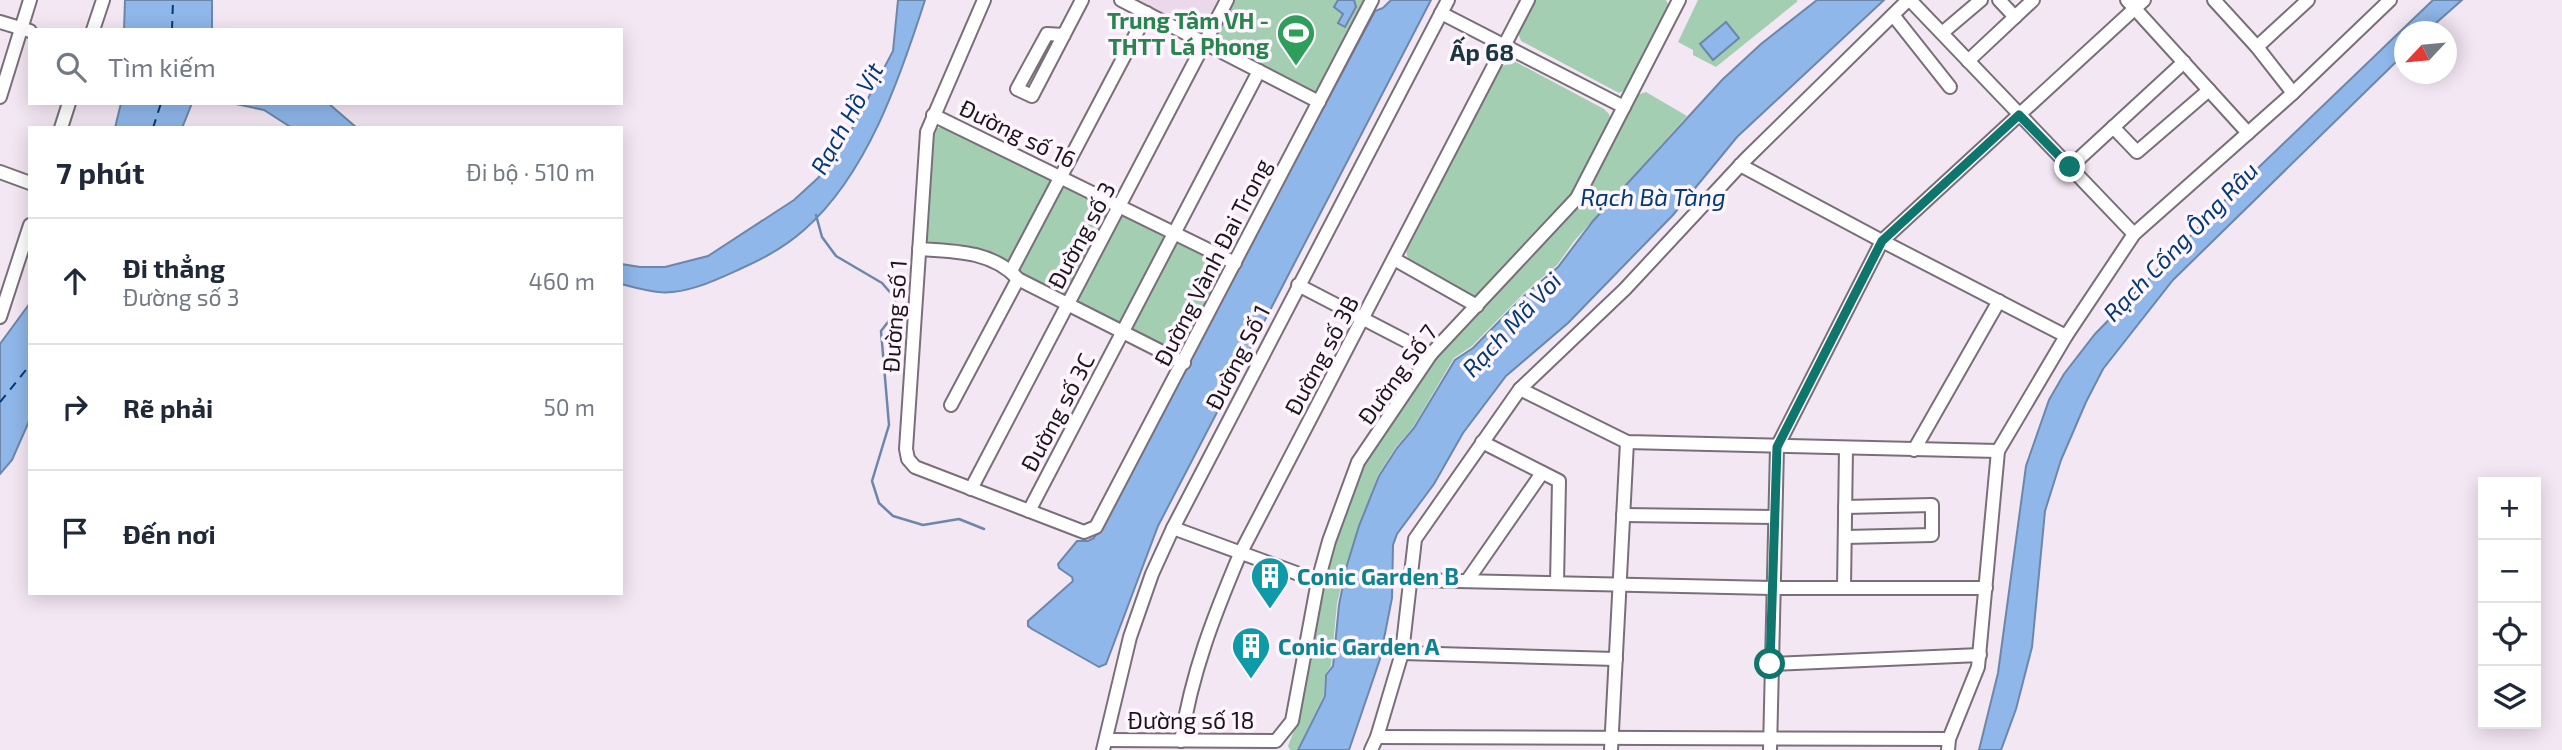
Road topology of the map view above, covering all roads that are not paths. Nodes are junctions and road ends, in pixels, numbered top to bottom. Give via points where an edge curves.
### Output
1 (30, 0) edge
2 (103, 0) edge
3 (984, 0) edge
4 (1082, 0) edge
5 (1121, 0) edge
6 (1227, 0) edge
7 (1372, 0) edge
8 (1448, 0) edge
9 (1528, 0) edge
10 (1679, 0) edge
11 (1909, 0) edge
12 (1981, 0) edge
13 (1999, 0) edge
14 (2033, 0) edge
15 (2214, 0) edge
16 (2307, 0) edge
17 (2390, 0) edge
18 (2136, 3) edge
19 (1147, 13) junction
20 (1441, 13) junction
21 (1893, 15) junction
22 (2014, 17) junction
23 (0, 22) edge
24 (94, 28) edge
25 (25, 30) edge
26 (1942, 33) junction
27 (1064, 35) junction
28 (1204, 43) junction
29 (1505, 46) junction
30 (2257, 47) junction
31 (1968, 61) junction
32 (2184, 62) junction
33 (1259, 71) junction
34 (1950, 87) dead end
35 (2208, 90) junction
36 (2293, 93) junction
37 (0, 97) edge
38 (1319, 102) junction
39 (68, 105) edge
40 (1624, 107) junction
41 (933, 115) junction
42 (2019, 115) junction
43 (62, 126) edge
44 (2113, 127) junction
45 (2248, 133) junction
46 (1740, 165) junction
47 (2070, 167) junction
48 (0, 172) edge
49 (1059, 177) junction
50 (28, 182) edge
51 (1119, 207) junction
52 (28, 231) edge
53 (1174, 234) junction
54 (2134, 234) junction
55 (1882, 241) junction
56 (919, 249) junction
57 (1394, 259) junction
58 (1235, 263) junction
59 (1015, 275) junction
60 (1298, 285) junction
61 (1999, 302) junction
62 (1068, 304) junction
63 (1477, 306) junction
64 (0, 317) edge
65 (1364, 318) junction
66 (1123, 332) junction
67 (2066, 336) junction
68 (1431, 354) junction
69 (1184, 363) junction
70 (1520, 389) junction
71 (951, 405) dead end
72 (1482, 442) junction
73 (1627, 442) junction
74 (1777, 447) junction
75 (1846, 448) junction
76 (1914, 450) junction
77 (1998, 451) junction
78 (1542, 473) junction
79 (971, 489) junction
80 (1845, 507) junction
81 (1029, 511) junction
82 (1623, 515) junction
83 (1774, 517) junction
84 (1173, 528) junction
85 (1080, 531) joint
86 (1845, 537) junction
87 (1240, 554) junction
88 (1412, 580) junction
89 (1318, 581) junction
90 (1466, 581) junction
91 (1558, 583) junction
92 (1620, 585) junction
93 (1772, 588) junction
94 (1844, 588) junction
95 (1986, 588) junction
96 (1402, 653) junction
97 (1980, 655) junction
98 (1616, 659) junction
99 (1770, 664) junction
100 (1377, 737) junction
101 (1181, 741) junction
102 (1276, 741) joint
103 (1611, 744) edge
104 (1770, 744) edge
105 (1949, 744) edge
106 (1104, 745) edge
107 (1371, 750) edge

1 - 25 street
2 - 24 street
3 - 41 street, Đường số 1
4 - 27 street
5 - 19 street
6 - 28 street, Đường số 3
7 - 38 street, Đường Vành Đai Trong
8 - 20 street, Đường Số 1
9 - 29 street, Đường số 3B
10 - 40 street, Đường Số 7
11 - 21 street
11 - 26 street
12 - 26 street
13 - 22 street
14 - 22 street
15 - 30 street
16 - 30 street
17 - 36 street
18 - 32 street
18 - 42 street
19 - 28 street
19 - 49 street, Đường số 3
20 - 29 street
20 - 60 street, Đường Số 1
21 - 34 street
21 - 46 street
22 - 31 street
23 - 25 street
25 - 37 street
26 - 31 street
27 - 27 street via 1032,96 1017,89 1047,34
28 - 33 street
28 - 51 street, Đường số 3
29 - 40 street
29 - 57 street, Đường số 3B
30 - 36 street
31 - 42 street
32 - 35 street
32 - 44 street
33 - 38 street
33 - 53 street
35 - 44 street via 2137,152
35 - 45 street
36 - 45 street
38 - 58 street, Đường Vành Đai Trong
39 - 43 street
40 - 63 street, Đường Số 7 via 1577,198
41 - 49 street, Đường số 16
41 - 56 street, Đường số 1 via 927,132
42 - 47 street
42 - 55 street
44 - 47 street
45 - 54 street
46 - 55 street
46 - 70 street via 1625,289
47 - 54 street
48 - 50 street
49 - 51 street, Đường số 16
49 - 59 street, Đường số 3
51 - 53 street, Đường số 16
51 - 62 street, Đường số 3
52 - 64 street
53 - 58 street, Đường số 16
53 - 66 street
54 - 67 street
55 - 61 street
55 - 74 street
56 - 59 street via 974,253
56 - 79 street, Đường số 1 via 908,459 915,467
57 - 63 street
57 - 65 street, Đường số 3B
58 - 69 street, Đường Vành Đai Trong
59 - 62 street
59 - 71 street, Đường số 3
60 - 65 street
60 - 84 street, Đường Số 1
61 - 67 street
61 - 76 street
62 - 66 street
62 - 79 street, Đường số 3
63 - 68 street, Đường Số 7
65 - 68 street
65 - 87 street, Đường số 3B
66 - 69 street
66 - 81 street, Đường số 3C
67 - 77 street
68 - 89 street, Đường Số 7 via 1358,462
69 - 85 street, Đường Vành Đai Trong via 1096,527
70 - 72 street
70 - 73 street
72 - 78 street
72 - 88 street via 1415,539
73 - 74 street
73 - 82 street
74 - 75 street
74 - 83 street
75 - 76 street
75 - 80 street
76 - 77 street
77 - 95 street
78 - 90 street
78 - 91 street via 1559,481
79 - 81 street, Đường số 1
80 - 86 street
80 - 86 street via 1932,505 1933,535
81 - 85 street, Đường số 1
82 - 83 street
82 - 92 street
83 - 93 street
84 - 87 street
84 - 106 street, Đường Số 1 via 1130,637
86 - 94 street
87 - 89 street
87 - 101 street, Đường số 3B via 1207,632
88 - 90 street
88 - 96 street
89 - 102 street, Đường Số 7 via 1292,721
90 - 91 street
91 - 92 street
92 - 93 street
92 - 98 street
93 - 94 street
93 - 99 street
94 - 95 street
95 - 97 street
96 - 98 street
96 - 100 street
97 - 99 street
97 - 105 street
98 - 103 street
99 - 104 street
100 - 103 street
100 - 107 street
101 - 102 street, Đường số 18
101 - 106 street, Đường số 18
103 - 104 street
104 - 105 street

